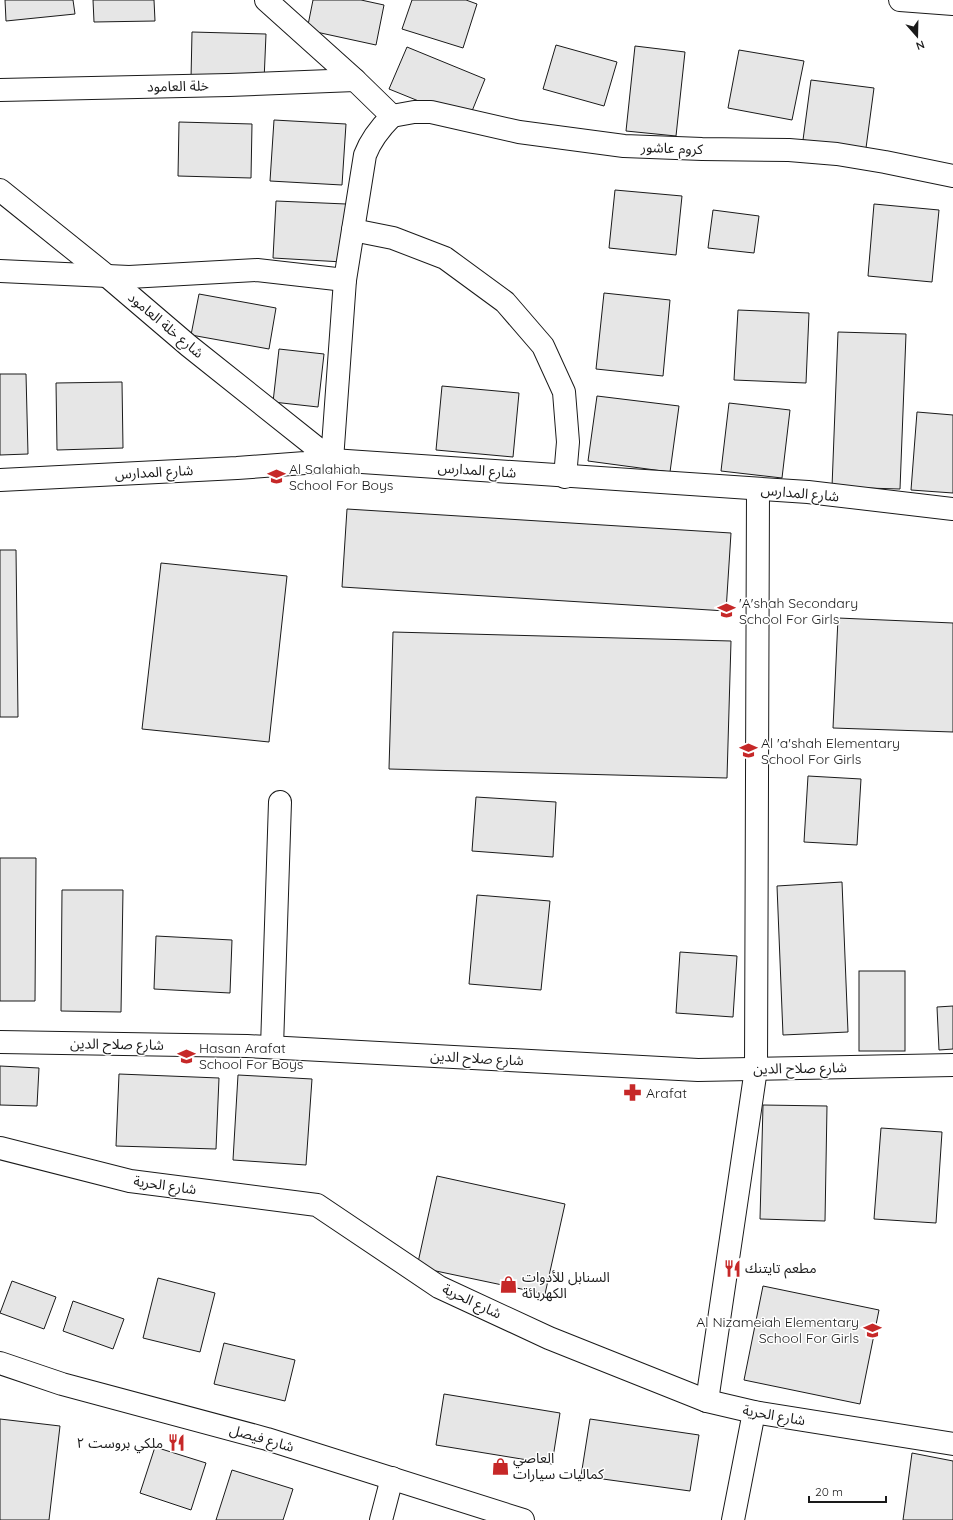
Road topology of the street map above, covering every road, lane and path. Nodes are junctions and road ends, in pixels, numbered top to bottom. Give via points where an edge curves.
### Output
1 (266, 0) edge
2 (900, 0) edge
3 (953, 4) edge
4 (355, 80) junction
5 (0, 90) edge
6 (392, 116) junction
7 (953, 176) edge
8 (0, 190) edge
9 (353, 230) junction
10 (0, 271) edge
11 (107, 276) junction
12 (346, 280) junction
13 (332, 460) junction
14 (565, 477) junction
15 (0, 480) edge
16 (758, 489) junction
17 (953, 509) edge
18 (280, 802) dead end
19 (0, 1042) edge
20 (272, 1047) junction
21 (953, 1065) edge
22 (756, 1069) junction
23 (0, 1148) edge
24 (0, 1362) edge
25 (707, 1401) junction
26 (754, 1412) junction
27 (953, 1444) edge
28 (392, 1478) junction
29 (381, 1520) edge
30 (523, 1520) edge
31 (733, 1520) edge

1 - 4 street
2 - 3 street
4 - 5 street, خلة العامود
4 - 6 street
6 - 7 street, كروم عاشور via 431,112 519,132 624,146 813,151
6 - 9 street via 379,129 365,155
8 - 11 street, شارع خلة العامود
9 - 12 street
9 - 14 street via 393,238 445,258 505,302 544,346 564,392 568,442
10 - 11 street
11 - 12 street via 257,270
11 - 13 street, شارع خلة العامود via 189,346
12 - 13 street
13 - 14 street, شارع المدارس
13 - 15 street, شارع المدارس via 237,468
14 - 16 street, شارع المدارس
16 - 17 street, شارع المدارس via 808,492
16 - 22 street
18 - 20 street
19 - 20 street, شارع صلاح الدين
20 - 22 street, شارع صلاح الدين via 698,1070
21 - 22 street, شارع صلاح الدين
22 - 25 street
23 - 25 street, شارع الحرية via 130,1181 316,1205 440,1286 550,1338
24 - 28 street, شارع فيصل via 62,1384 267,1439
25 - 26 street, شارع الحرية
26 - 27 street, شارع الحرية
26 - 31 street
28 - 29 street
28 - 30 street, شارع فيصل

